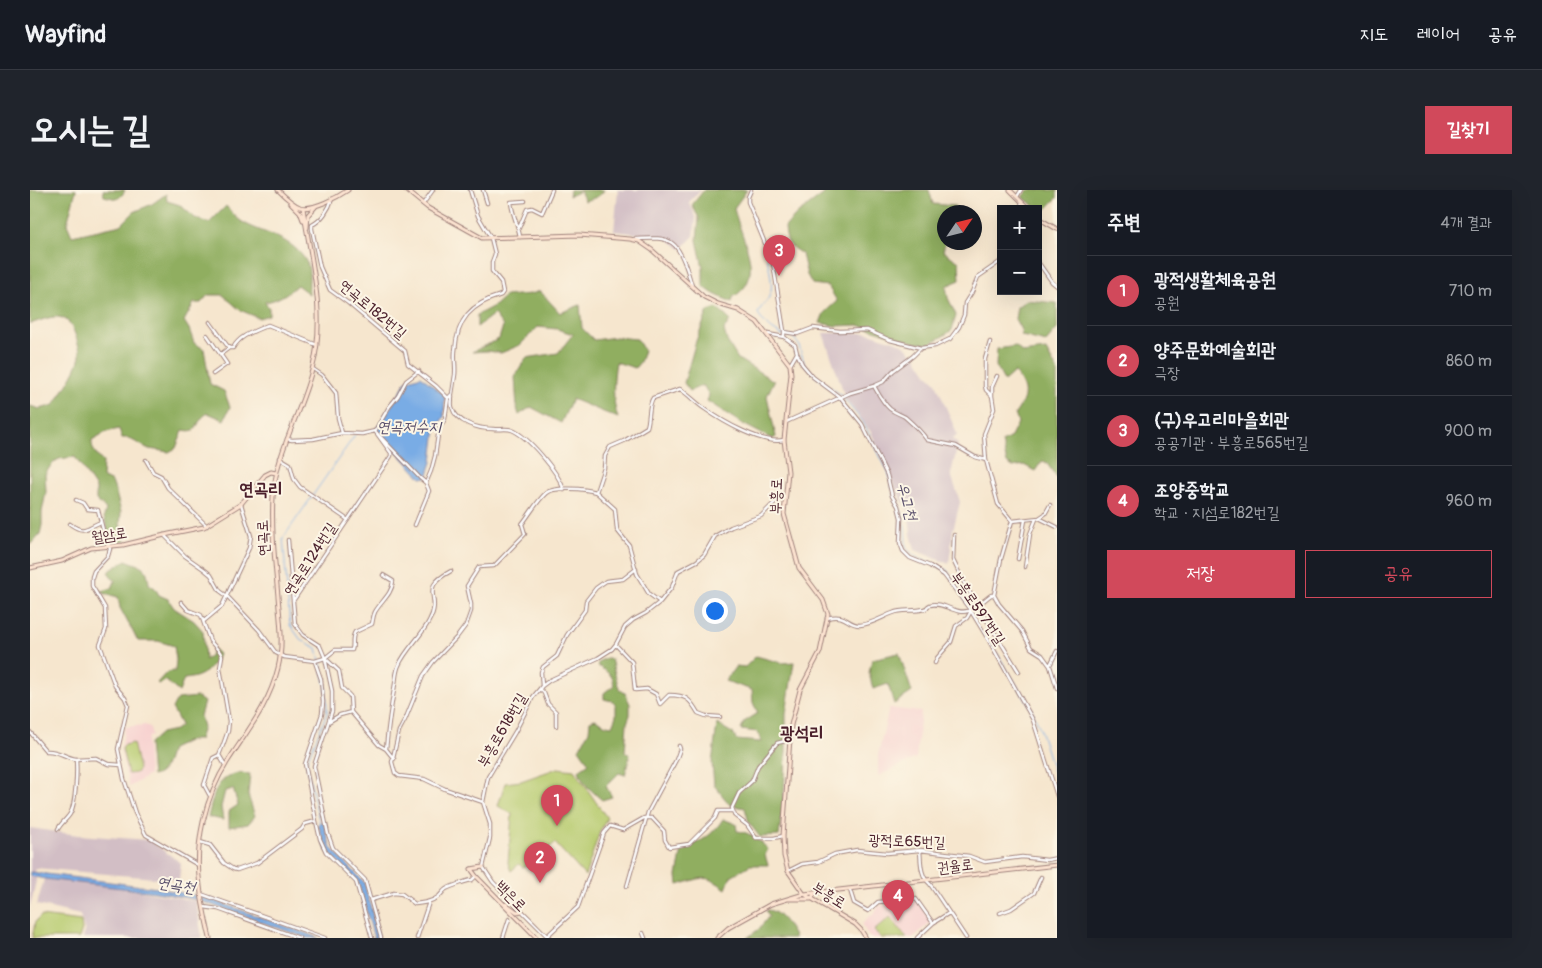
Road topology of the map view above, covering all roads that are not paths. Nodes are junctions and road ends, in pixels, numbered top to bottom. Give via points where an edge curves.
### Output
1 (278, 190) edge
2 (348, 190) edge
3 (406, 190) edge
4 (433, 190) edge
5 (470, 190) edge
6 (483, 190) edge
7 (552, 190) edge
8 (751, 190) edge
9 (1010, 190) edge
10 (1021, 190) edge
11 (284, 196) junction
12 (1017, 197) junction
13 (332, 199) junction
14 (525, 202) dead end
15 (1022, 202) junction
16 (486, 203) dead end
17 (423, 204) junction
18 (1021, 205) edge
19 (1025, 205) edge
20 (316, 206) junction
21 (303, 208) junction
22 (1042, 220) edge
23 (305, 226) junction
24 (519, 228) junction
25 (1057, 229) edge
26 (306, 232) junction
27 (520, 237) junction
28 (490, 238) junction
29 (630, 239) junction
30 (997, 264) edge
31 (1042, 268) edge
32 (1057, 286) edge
33 (692, 287) junction
34 (210, 322) dead end
35 (768, 334) junction
36 (207, 335) dead end
37 (784, 335) junction
38 (990, 342) dead end
39 (317, 345) junction
40 (229, 348) junction
41 (920, 348) junction
42 (797, 353) junction
43 (221, 354) junction
44 (790, 365) junction
45 (312, 369) junction
46 (420, 371) junction
47 (213, 374) dead end
48 (997, 376) dead end
49 (874, 386) junction
50 (452, 394) junction
51 (992, 396) junction
52 (843, 397) junction
53 (448, 398) junction
54 (785, 422) junction
55 (375, 430) junction
56 (342, 433) junction
57 (287, 439) junction
58 (784, 440) junction
59 (280, 458) junction
60 (146, 460) dead end
61 (986, 460) junction
62 (276, 473) junction
63 (426, 482) junction
64 (564, 490) junction
65 (596, 492) junction
66 (785, 497) junction
67 (76, 500) dead end
68 (241, 504) junction
69 (1050, 505) dead end
70 (1038, 518) junction
71 (348, 520) junction
72 (1025, 520) junction
73 (101, 522) junction
74 (1012, 522) junction
75 (70, 524) dead end
76 (415, 525) dead end
77 (207, 526) junction
78 (1056, 527) edge
79 (164, 535) junction
80 (954, 535) dead end
81 (288, 540) dead end
82 (110, 546) junction
83 (1018, 559) dead end
84 (30, 567) edge
85 (1025, 567) dead end
86 (636, 569) junction
87 (451, 571) dead end
88 (383, 575) dead end
89 (994, 595) junction
90 (227, 596) junction
91 (293, 601) junction
92 (181, 602) dead end
93 (660, 602) junction
94 (977, 604) junction
95 (970, 610) junction
96 (827, 618) junction
97 (204, 621) junction
98 (616, 645) junction
99 (1057, 651) edge
100 (281, 655) junction
101 (325, 658) junction
102 (316, 661) junction
103 (935, 663) dead end
104 (1050, 666) junction
105 (1018, 672) dead end
106 (541, 687) junction
107 (1057, 688) edge
108 (351, 712) junction
109 (720, 717) dead end
110 (330, 722) junction
111 (556, 726) dead end
112 (30, 732) edge
113 (789, 740) junction
114 (680, 746) dead end
115 (386, 749) junction
116 (219, 755) junction
117 (394, 758) junction
118 (76, 760) junction
119 (120, 765) junction
120 (225, 766) junction
121 (210, 796) junction
122 (1057, 796) edge
123 (483, 802) junction
124 (733, 811) junction
125 (646, 817) junction
126 (316, 821) junction
127 (58, 829) dead end
128 (783, 836) junction
129 (200, 842) junction
130 (920, 850) junction
131 (1057, 858) edge
132 (1057, 864) edge
133 (198, 865) junction
134 (484, 867) junction
135 (788, 871) junction
136 (476, 876) junction
137 (1041, 877) dead end
138 (793, 879) junction
139 (926, 881) junction
140 (627, 886) dead end
141 (850, 890) junction
142 (816, 893) junction
143 (202, 894) junction
144 (804, 894) junction
145 (497, 897) junction
146 (793, 897) junction
147 (786, 899) junction
148 (811, 899) junction
149 (371, 900) junction
150 (429, 902) junction
151 (204, 907) junction
152 (522, 911) junction
153 (949, 913) junction
154 (1000, 913) dead end
155 (516, 916) junction
156 (509, 919) joint
157 (934, 923) junction
158 (643, 933) dead end
159 (548, 937) edge
160 (211, 938) edge
161 (299, 938) edge
162 (325, 938) edge
163 (372, 938) edge
164 (381, 938) edge
165 (417, 938) edge
166 (503, 938) edge
167 (537, 938) edge
168 (645, 938) edge
169 (717, 938) edge
170 (866, 938) edge
171 (917, 938) edge
172 (966, 938) edge

1 - 11 street
2 - 13 street
3 - 17 street
4 - 17 street
5 - 28 street via 478,216
6 - 16 street
7 - 24 street via 542,213 527,209
8 - 37 street via 748,202 773,263
9 - 12 street
10 - 12 street
11 - 21 street
11 - 23 street via 300,212
12 - 15 street
13 - 20 street
13 - 46 street, 연곡로182번길 via 324,215 312,225 322,275 330,290 405,351 408,364
14 - 24 street via 511,202
15 - 18 street
15 - 19 street
17 - 28 street via 472,233
20 - 21 street
20 - 26 street via 308,215
21 - 23 street, 연곡로
22 - 25 street
23 - 26 street, 연곡로
24 - 27 street
26 - 39 street, 연곡로 via 318,304
27 - 28 street
27 - 29 street
28 - 50 street via 495,254 492,272 501,282 503,292 478,305 463,318 456,337 456,373
29 - 33 street via 647,246
29 - 33 street via 654,239 675,245
30 - 41 street via 978,277 959,327 950,339
31 - 32 street
33 - 35 street via 704,297 738,310
34 - 40 street
35 - 37 street
35 - 44 street
36 - 43 street
37 - 41 street via 812,328 867,330
37 - 42 street, 부흥로597번길 via 795,345
38 - 51 street via 984,380 986,390
39 - 40 street via 268,325
39 - 45 street, 연곡로
40 - 43 street
41 - 49 street via 883,382
42 - 44 street
42 - 52 street, 부흥로597번길 via 813,377
43 - 47 street via 227,364
44 - 54 street, 부흥로
45 - 56 street via 322,375 336,392
45 - 57 street, 연곡로
46 - 53 street, 연곡로182번길
46 - 55 street via 406,381
48 - 51 street
49 - 52 street
49 - 61 street via 883,402 920,429 927,440 956,446
50 - 53 street
50 - 64 street via 451,406 458,418 491,429 511,429 534,446 553,469
51 - 61 street via 993,412 984,434
52 - 54 street
52 - 95 street, 부흥로597번길 via 862,424 887,475 901,518 900,543 903,551 910,558 944,575
53 - 63 street
54 - 58 street, 부흥로
55 - 56 street
55 - 63 street
55 - 71 street, 연곡로124번길 via 392,456
56 - 57 street via 313,439
57 - 59 street, 연곡로
58 - 65 street via 767,440 736,428 680,389 653,398 647,427 610,447
58 - 66 street, 부흥로 via 788,472
59 - 62 street, 연곡로
59 - 71 street via 288,462 300,487
60 - 77 street via 153,472 161,476 168,488
61 - 74 street via 998,504
62 - 68 street, 월암로 via 265,476
62 - 100 street, 연곡로 via 273,515
63 - 76 street via 429,491
64 - 65 street
64 - 117 street via 556,488 547,492 522,524 526,534 494,566 480,567 472,577 467,586 471,604 466,625 423,676 399,731
65 - 86 street via 615,509 617,530 629,545
66 - 93 street, 부흥로618번길 via 778,499 761,516 715,536 704,555 678,571 672,588
66 - 96 street, 부흥로 via 784,514 798,568 823,600
67 - 73 street via 88,509 98,510
68 - 77 street, 월암로
68 - 90 street via 251,536 249,548
69 - 70 street
70 - 72 street
70 - 78 street
70 - 85 street via 1030,534
71 - 91 street, 연곡로124번길
72 - 74 street
72 - 83 street
73 - 75 street via 88,530
73 - 82 street
74 - 89 street
77 - 79 street, 월암로
79 - 82 street, 월암로
79 - 90 street via 184,556 205,570
80 - 94 street via 953,560
81 - 91 street
82 - 84 street, 월암로 via 88,549 62,561
82 - 119 street via 108,556 94,571 92,586 105,608 106,629 100,645 115,686 128,705 118,748
86 - 93 street via 649,594
86 - 106 street, 부흥로618번길 via 623,579 606,581 596,588 557,656 542,667
87 - 115 street via 433,585 434,609 430,621 398,666
88 - 101 street via 393,581 392,587 375,612 372,624 355,632 352,650 335,650
89 - 94 street
89 - 104 street via 1031,648
90 - 97 street via 222,606
90 - 100 street via 271,648
91 - 101 street, 연곡로124번길 via 295,624 303,635 320,646
92 - 97 street via 188,610 201,615
93 - 98 street, 부흥로618번길 via 633,620
94 - 95 street
94 - 105 street
95 - 96 street via 953,611 930,605 924,609 893,613 862,625 842,617
95 - 103 street via 967,618 956,626 951,642
95 - 122 street, 부흥로597번길 via 1033,720
96 - 113 street, 부흥로 via 820,652 797,698
97 - 116 street, 연곡로 via 210,641 222,656 220,668 229,721
98 - 106 street, 부흥로618번길 via 598,658
98 - 109 street via 632,662 635,690 647,689 656,694 660,704 670,695 686,697 698,713
99 - 104 street
100 - 102 street
100 - 120 street, 연곡로 via 265,704
101 - 102 street
101 - 108 street, 연곡로124번길 via 339,671 342,688 350,696
101 - 110 street via 332,690
102 - 126 street via 323,708 305,764
104 - 107 street
106 - 111 street, 부흥로618번길 via 548,704 556,712
106 - 123 street, 부흥로618번길 via 488,777
108 - 110 street
108 - 115 street, 연곡로124번길
110 - 149 street via 314,766 328,834 334,848 365,880
112 - 118 street via 46,751
113 - 124 street via 777,742 758,766 752,781 733,804
113 - 128 street, 부흥로
114 - 125 street
115 - 117 street, 연곡로124번길
116 - 120 street
116 - 121 street, 연곡로 via 213,758 204,785
117 - 123 street, 연곡로124번길 via 395,773 399,776 424,779
118 - 119 street via 96,758
118 - 127 street via 75,800
119 - 133 street via 135,813 146,835
120 - 121 street, 연곡로
121 - 129 street, 연곡로
123 - 134 street, 부흥로618번길 via 490,824
124 - 125 street via 718,811 687,845 669,847 664,831 652,818
124 - 128 street via 756,838
125 - 140 street
125 - 159 street via 624,830 608,827 578,907
126 - 129 street via 305,824 257,863 237,870 224,863 210,845
126 - 163 street via 326,852 356,882
128 - 135 street, 부흥로
129 - 133 street, 연곡로
130 - 131 street, 광적로65번길 via 969,856 985,862 1022,857
130 - 135 street, 광적로65번길 via 888,853 857,850 802,864
130 - 139 street
132 - 139 street, 권율로
133 - 143 street, 연곡로
134 - 136 street, 백은로 via 471,869
134 - 152 street via 493,882
135 - 138 street, 부흥로
136 - 145 street, 백은로
136 - 150 street via 448,888
137 - 154 street via 1034,893
138 - 144 street, 부흥로
138 - 146 street via 797,889
139 - 141 street, 권율로
139 - 153 street
141 - 142 street, 권율로
141 - 157 street via 854,903 868,911 878,902 916,899
142 - 144 street, 권율로
142 - 148 street
143 - 151 street, 연곡로
143 - 162 street
144 - 146 street, 권율로
144 - 148 street, 부흥로
145 - 152 street via 517,912
145 - 155 street, 백은로
146 - 147 street, 권율로
147 - 148 street
147 - 169 street, 권율로 via 728,928
148 - 170 street, 부흥로 via 855,924
149 - 150 street via 394,893 402,894 416,904
149 - 164 street
150 - 165 street
151 - 160 street
151 - 161 street
152 - 155 street
152 - 159 street
153 - 157 street
153 - 172 street
155 - 156 street
155 - 167 street, 백은로
156 - 166 street
157 - 171 street
158 - 168 street

